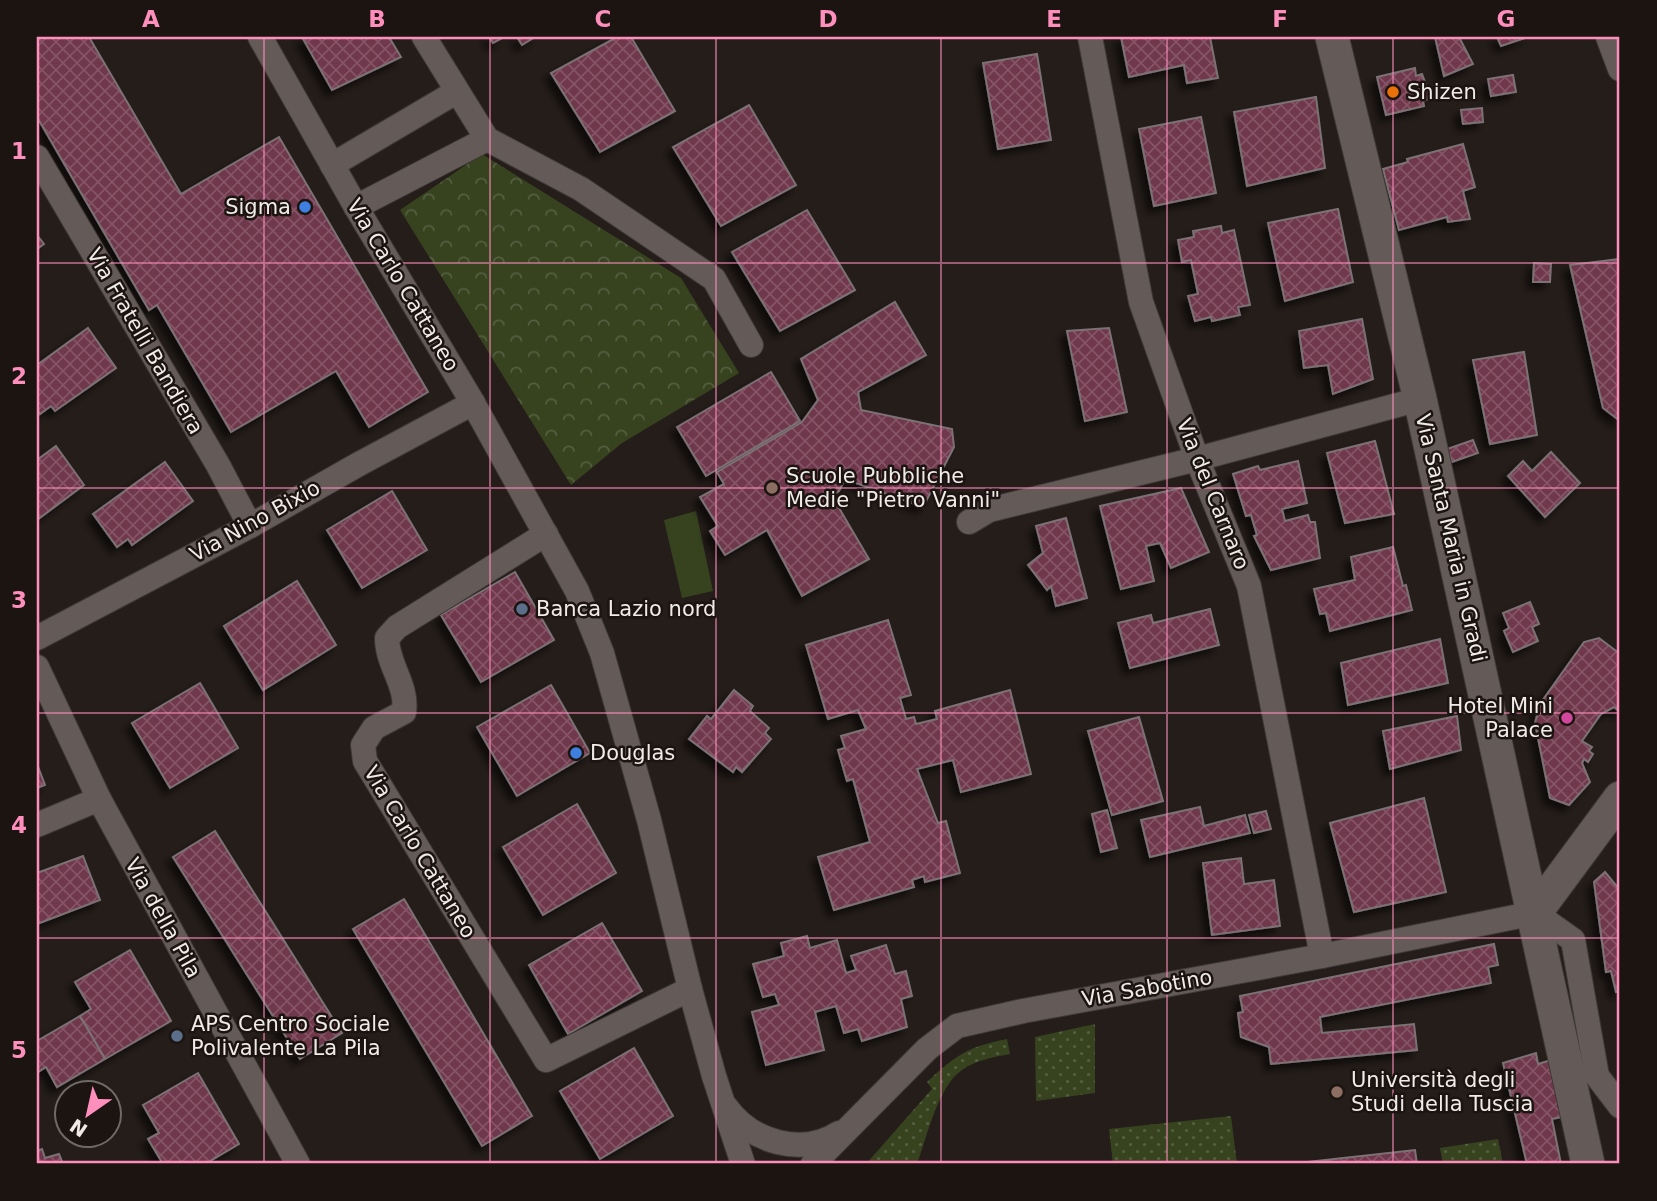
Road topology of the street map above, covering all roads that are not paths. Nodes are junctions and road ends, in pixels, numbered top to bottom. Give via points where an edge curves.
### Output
1 (260, 37) edge
2 (424, 37) edge
3 (1090, 37) edge
4 (1332, 37) edge
5 (1608, 37) edge
6 (1620, 69) edge
7 (456, 92) junction
8 (487, 139) junction
9 (37, 157) edge
10 (332, 165) junction
11 (356, 207) junction
12 (751, 345) dead end
13 (1420, 399) junction
14 (473, 403) junction
15 (1197, 459) junction
16 (969, 522) dead end
17 (250, 526) junction
18 (546, 534) junction
19 (37, 638) edge
20 (37, 667) edge
21 (99, 799) junction
22 (1620, 799) edge
23 (37, 825) edge
24 (1535, 913) junction
25 (1322, 956) junction
26 (690, 989) junction
27 (722, 1102) junction
28 (1620, 1106) edge
29 (849, 1127) junction
30 (298, 1164) edge
31 (743, 1164) edge
32 (813, 1164) edge
33 (1588, 1164) edge

1 - 10 street, Via Carlo Cattaneo
2 - 7 street
3 - 15 street, Via del Carnaro via 1141,302
4 - 13 main road, Via Santa Maria in Gradi
5 - 6 street
7 - 8 street
7 - 10 street
8 - 11 street
8 - 12 street via 581,189 714,279
9 - 17 street, Via Fratelli Bandiera
10 - 11 street, Via Carlo Cattaneo
11 - 14 street, Via Carlo Cattaneo
13 - 15 street
13 - 24 main road, Via Santa Maria in Gradi
14 - 17 street, Via Nino Bixio
14 - 18 street, Via Carlo Cattaneo
15 - 16 street via 989,510
15 - 25 street, Via del Carnaro via 1249,586
17 - 19 street, Via Nino Bixio
18 - 26 street, Via Carlo Cattaneo via 578,591 602,653
18 - 26 street, Via Carlo Cattaneo via 397,627 387,638 387,651 406,698 404,712 374,728 363,745 365,761 546,1060
20 - 21 street, Via della Pila
21 - 23 street
21 - 30 street, Via della Pila
22 - 24 main road
24 - 25 street, Via Sabotino
24 - 28 street via 1573,940 1597,1076
24 - 33 main road, Via Santa Maria in Gradi
25 - 29 street, Via Sabotino via 957,1026 927,1049
26 - 27 street, Via Carlo Cattaneo
27 - 29 street via 748,1129 784,1144 818,1142
27 - 31 street, Via Carlo Cattaneo
29 - 32 street, Via Sabotino

